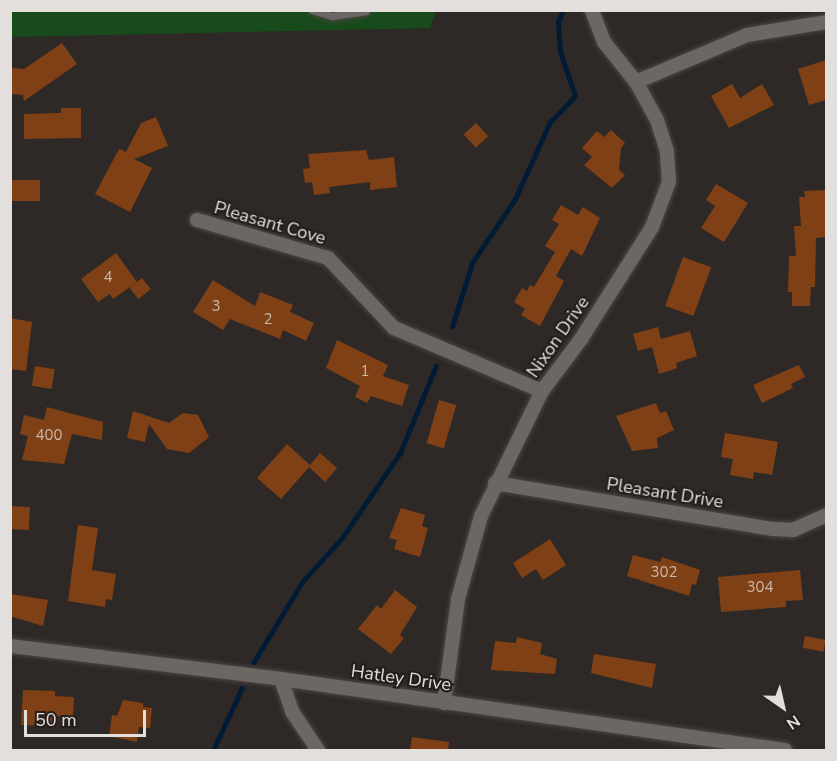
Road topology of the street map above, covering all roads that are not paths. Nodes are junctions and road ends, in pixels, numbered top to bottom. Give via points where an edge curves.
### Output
1 (312, 10) edge
2 (592, 10) edge
3 (366, 11) edge
4 (826, 22) edge
5 (636, 82) junction
6 (197, 220) dead end
7 (542, 391) junction
8 (495, 483) junction
9 (826, 514) edge
10 (10, 646) edge
11 (281, 679) junction
12 (444, 703) junction
13 (762, 749) edge
14 (318, 750) edge
15 (785, 750) edge

1 - 3 lane via 332,16
2 - 5 street, Nixon Drive via 604,42
4 - 5 street via 747,35
5 - 7 street, Nixon Drive via 657,120 667,151 669,182 652,227 581,339
6 - 7 street, Pleasant Cove via 328,258 394,328
7 - 8 street, Nixon Drive
8 - 9 street, Pleasant Drive via 773,529 793,530
8 - 12 street, Nixon Drive via 481,516 458,599
10 - 11 street, Hatley Drive
11 - 12 street, Hatley Drive
11 - 14 street via 293,713
12 - 13 street, Hatley Drive
13 - 15 street, Hatley Drive

